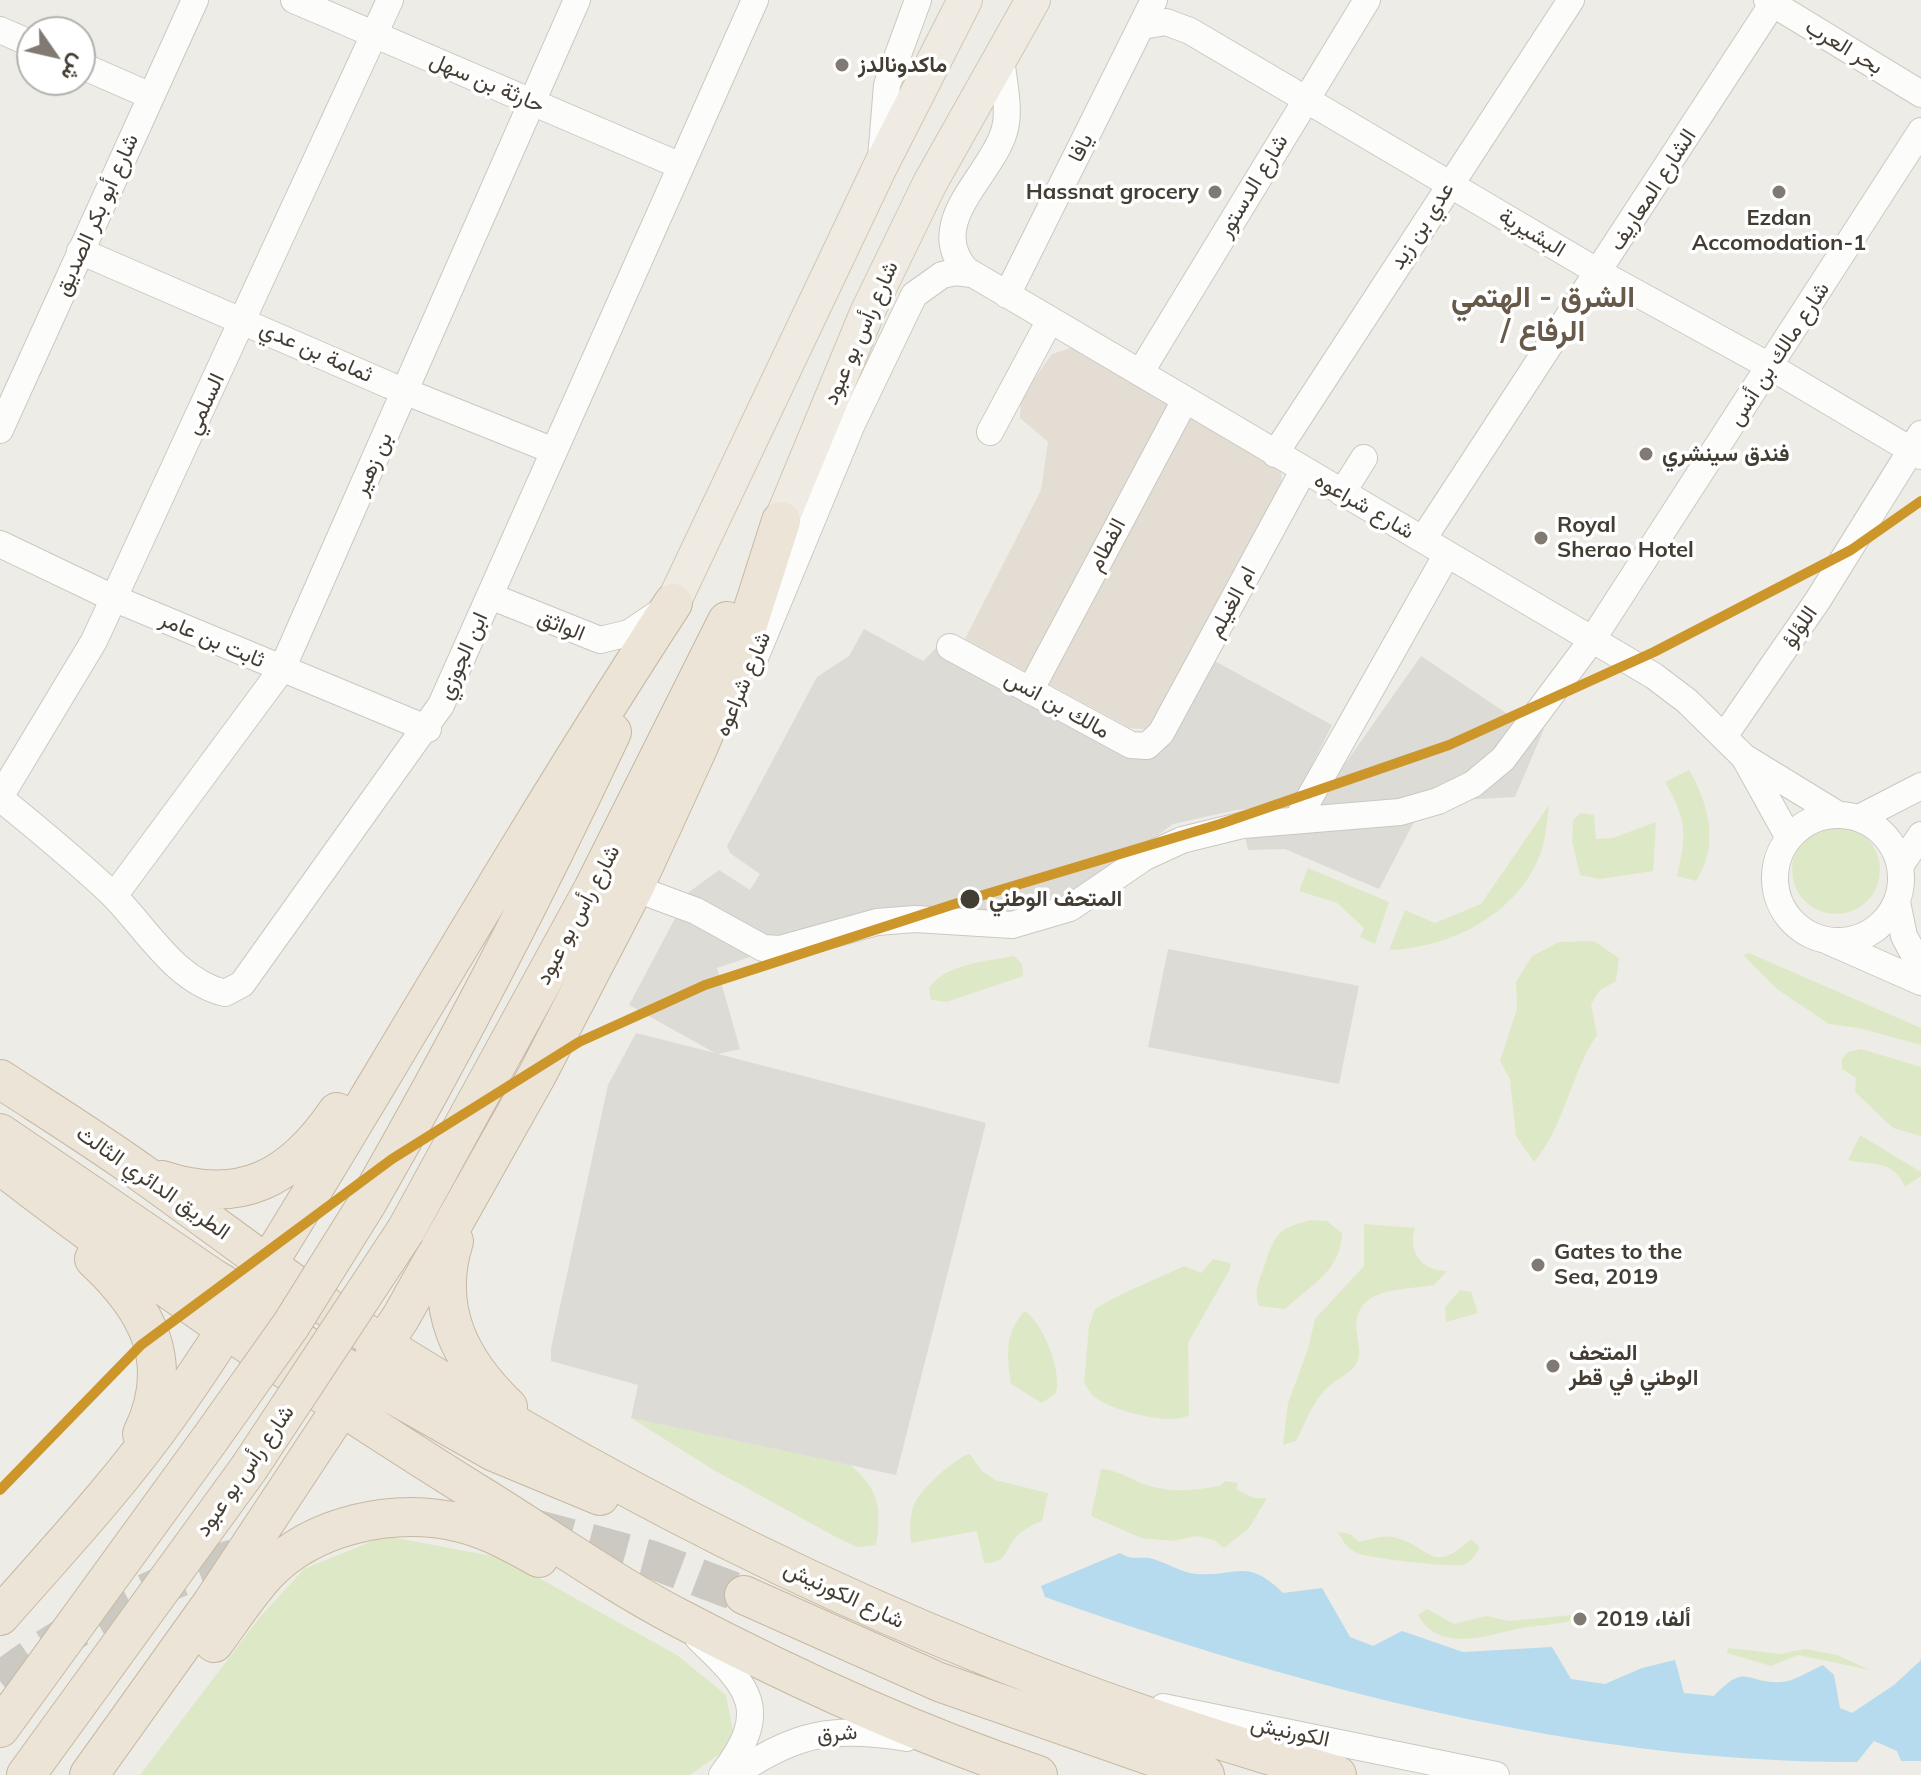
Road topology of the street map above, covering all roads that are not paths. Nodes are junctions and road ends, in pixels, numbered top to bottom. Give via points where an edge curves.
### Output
1 (195, 0) edge
2 (294, 0) edge
3 (390, 0) edge
4 (577, 0) edge
5 (755, 0) edge
6 (918, 0) edge
7 (965, 0) edge
8 (1033, 0) edge
9 (1154, 0) edge
10 (1367, 0) edge
11 (1571, 0) edge
12 (1771, 1) edge
13 (1142, 26) junction
14 (375, 35) junction
15 (1001, 58) junction
16 (96, 72) edge
17 (1921, 94) edge
18 (151, 96) junction
19 (1306, 100) junction
20 (534, 103) junction
21 (1921, 131) edge
22 (681, 166) junction
23 (880, 167) junction
24 (1450, 183) junction
25 (954, 218) junction
26 (80, 251) junction
27 (1600, 273) junction
28 (971, 274) junction
29 (914, 295) junction
30 (1007, 295) junction
31 (1050, 320) junction
32 (244, 321) junction
33 (1771, 367) junction
34 (1140, 373) junction
35 (405, 391) junction
36 (1185, 400) junction
37 (0, 430) edge
38 (990, 432) dead end
39 (1918, 447) edge
40 (554, 451) junction
41 (1275, 454) junction
42 (1364, 458) dead end
43 (1303, 471) junction
44 (1342, 493) junction
45 (781, 521) junction
46 (1423, 539) junction
47 (0, 544) edge
48 (1447, 554) junction
49 (490, 596) junction
50 (113, 598) junction
51 (673, 603) junction
52 (1592, 640) junction
53 (950, 647) dead end
54 (282, 669) junction
55 (1030, 691) junction
56 (428, 729) junction
57 (1161, 733) joint
58 (1725, 735) junction
59 (1744, 757) junction
60 (1921, 786) edge
61 (0, 797) edge
62 (1848, 816) junction
63 (1297, 820) junction
64 (1921, 835) edge
65 (1789, 838) junction
66 (1900, 866) junction
67 (641, 872) junction
68 (501, 882) junction
69 (114, 896) junction
70 (1897, 902) junction
71 (1828, 941) junction
72 (1921, 968) edge
73 (1921, 982) edge
74 (0, 1079) edge
75 (0, 1133) edge
76 (0, 1165) edge
77 (143, 1173) junction
78 (469, 1197) junction
79 (47, 1201) junction
80 (269, 1265) junction
81 (235, 1314) junction
82 (384, 1344) junction
83 (352, 1393) junction
84 (544, 1443) junction
85 (86, 1517) junction
86 (702, 1528) junction
87 (619, 1581) junction
88 (744, 1595) tunnel mouth
89 (0, 1616) edge
90 (675, 1616) junction
91 (1082, 1696) junction
92 (0, 1728) edge
93 (949, 1745) junction
94 (26, 1775) edge
95 (89, 1775) edge
96 (118, 1775) edge
97 (722, 1775) edge
98 (734, 1775) edge
99 (1038, 1775) edge
100 (1205, 1775) edge
101 (1337, 1775) edge
102 (1496, 1775) edge

1 - 18 street, شارع أبو بكر الصديق
2 - 14 street, حارثة بن سهل
3 - 14 street, السلمي
4 - 20 street, بن زهير
5 - 22 street, ابن الجوزي
6 - 23 street, شارع رأس بو عبود via 887,85
7 - 23 main road, شارع رأس بو عبود
8 - 15 main road, شارع رأس بو عبود
9 - 13 street, يافا
10 - 19 street, شارع الدستور
11 - 24 street, عدي بن زيد
12 - 17 street, بحر العرب
12 - 27 street, الشارع المعاريف
13 - 19 street, البشيرية via 1179,25
13 - 30 street, يافا
14 - 20 street, حارثة بن سهل
14 - 32 street, السلمي
15 - 25 street via 1005,129
15 - 45 main road, شارع رأس بو عبود via 930,183 867,313
16 - 18 street
18 - 26 street, شارع أبو بكر الصديق
19 - 24 street, البشيرية
19 - 34 street, شارع الدستور
20 - 22 street, حارثة بن سهل
20 - 35 street, بن زهير
21 - 33 street, شارع مالك بن أنس
22 - 40 street, ابن الجوزي
23 - 51 main road, شارع رأس بو عبود
24 - 27 street, البشيرية
24 - 41 street, عدي بن زيد
25 - 28 street via 952,246
25 - 29 street, شارع رأس بو عبود
26 - 32 street, ثمامة بن عدي
26 - 37 street, شارع أبو بكر الصديق
27 - 33 street, البشيرية
27 - 46 street, الشارع المعاريف
28 - 29 street via 942,275
28 - 30 street, شارع شراعوه
29 - 67 street, شارع شراعوه via 852,424 687,812
30 - 31 street, شارع شراعوه
31 - 34 street, شارع شراعوه
31 - 38 street
32 - 35 street, ثمامة بن عدي
32 - 50 street, السلمي
33 - 39 street, البشيرية
33 - 52 street, شارع مالك بن أنس
34 - 36 street, شارع شراعوه
35 - 40 street, ثمامة بن عدي
35 - 54 street, بن زهير
36 - 41 street, شارع شراعوه
36 - 55 street, الفطام
39 - 58 street, اللؤلؤ
40 - 49 street, ابن الجوزي
41 - 43 street, شارع شراعوه
42 - 44 street
43 - 44 street, شارع شراعوه
43 - 57 street, ام الغيلم
44 - 46 street, شارع شراعوه
45 - 67 highway via 742,643
45 - 94 highway, شارع رأس بو عبود, bridge via 675,719 593,889 406,1230 249,1468
46 - 48 street, شارع شراعوه
47 - 50 street, ثابت بن عامر
48 - 52 street, شارع شراعوه
48 - 63 street
49 - 51 street, الواثق via 600,640 629,633
49 - 56 street, ابن الجوزي
50 - 54 street, ثابت بن عامر
50 - 61 street, السلمي via 46,726
51 - 68 highway via 561,776
51 - 92 highway, شارع رأس بو عبود, bridge via 547,873 453,1055 366,1205 291,1325
52 - 58 street, شارع شراعوه via 1654,676
52 - 63 street, شارع مالك بن أنس via 1512,749 1473,784 1400,812
53 - 55 street, مالك بن انس
54 - 56 street, ثابت بن عامر
54 - 69 street, بن زهير
55 - 57 street, مالك بن انس via 1131,745 1147,746
56 - 69 street, ابن الجوزي via 242,984 225,993 203,988
58 - 59 street, شارع شراعوه
59 - 62 street, شارع شراعوه
59 - 65 street, شارع شراعوه
60 - 62 street
61 - 69 street, ابن الجوزي
62 - 65 street via 1802,825
62 - 66 street via 1887,836
63 - 67 street, شارع مالك بن أنس via 1243,825 1182,840 1145,857 1070,908 1044,918 1012,925 877,922 780,949 763,948 696,911
64 - 66 street
65 - 71 street via 1776,865 1779,901 1798,927
66 - 70 street
67 - 78 highway
68 - 77 highway via 298,1160 261,1181 222,1190 191,1189
68 - 80 highway
70 - 71 street via 1869,933
70 - 72 street via 1904,936
71 - 73 street
74 - 77 highway, الطريق الدائري الثالث
75 - 81 highway
76 - 79 highway
77 - 80 highway, الطريق الدائري الثالث
78 - 82 highway
78 - 84 highway via 446,1277 453,1330 477,1374
79 - 81 highway
79 - 85 highway via 72,1237 134,1299 155,1354 150,1415
80 - 81 highway
80 - 82 highway, الطريق الدائري الثالث
81 - 82 highway via 348,1356 365,1356
81 - 83 highway
81 - 85 highway via 162,1423
82 - 83 highway
82 - 84 highway, شارع الكورنيش
83 - 86 highway via 590,1492
83 - 87 highway
83 - 95 highway
84 - 86 highway, شارع الكورنيش
85 - 89 highway
86 - 91 highway, شارع الكورنيش via 953,1645
87 - 90 highway
87 - 96 highway via 581,1581 485,1530 437,1518 388,1518 328,1534 267,1574
88 - 100 highway via 953,1688
90 - 93 highway
90 - 97 street via 731,1669 745,1691 752,1716 747,1739
91 - 101 highway, شارع الكورنيش
91 - 102 street, الكورنيش via 1189,1711
93 - 98 street, شرق via 868,1731 816,1733 787,1743
93 - 99 highway

